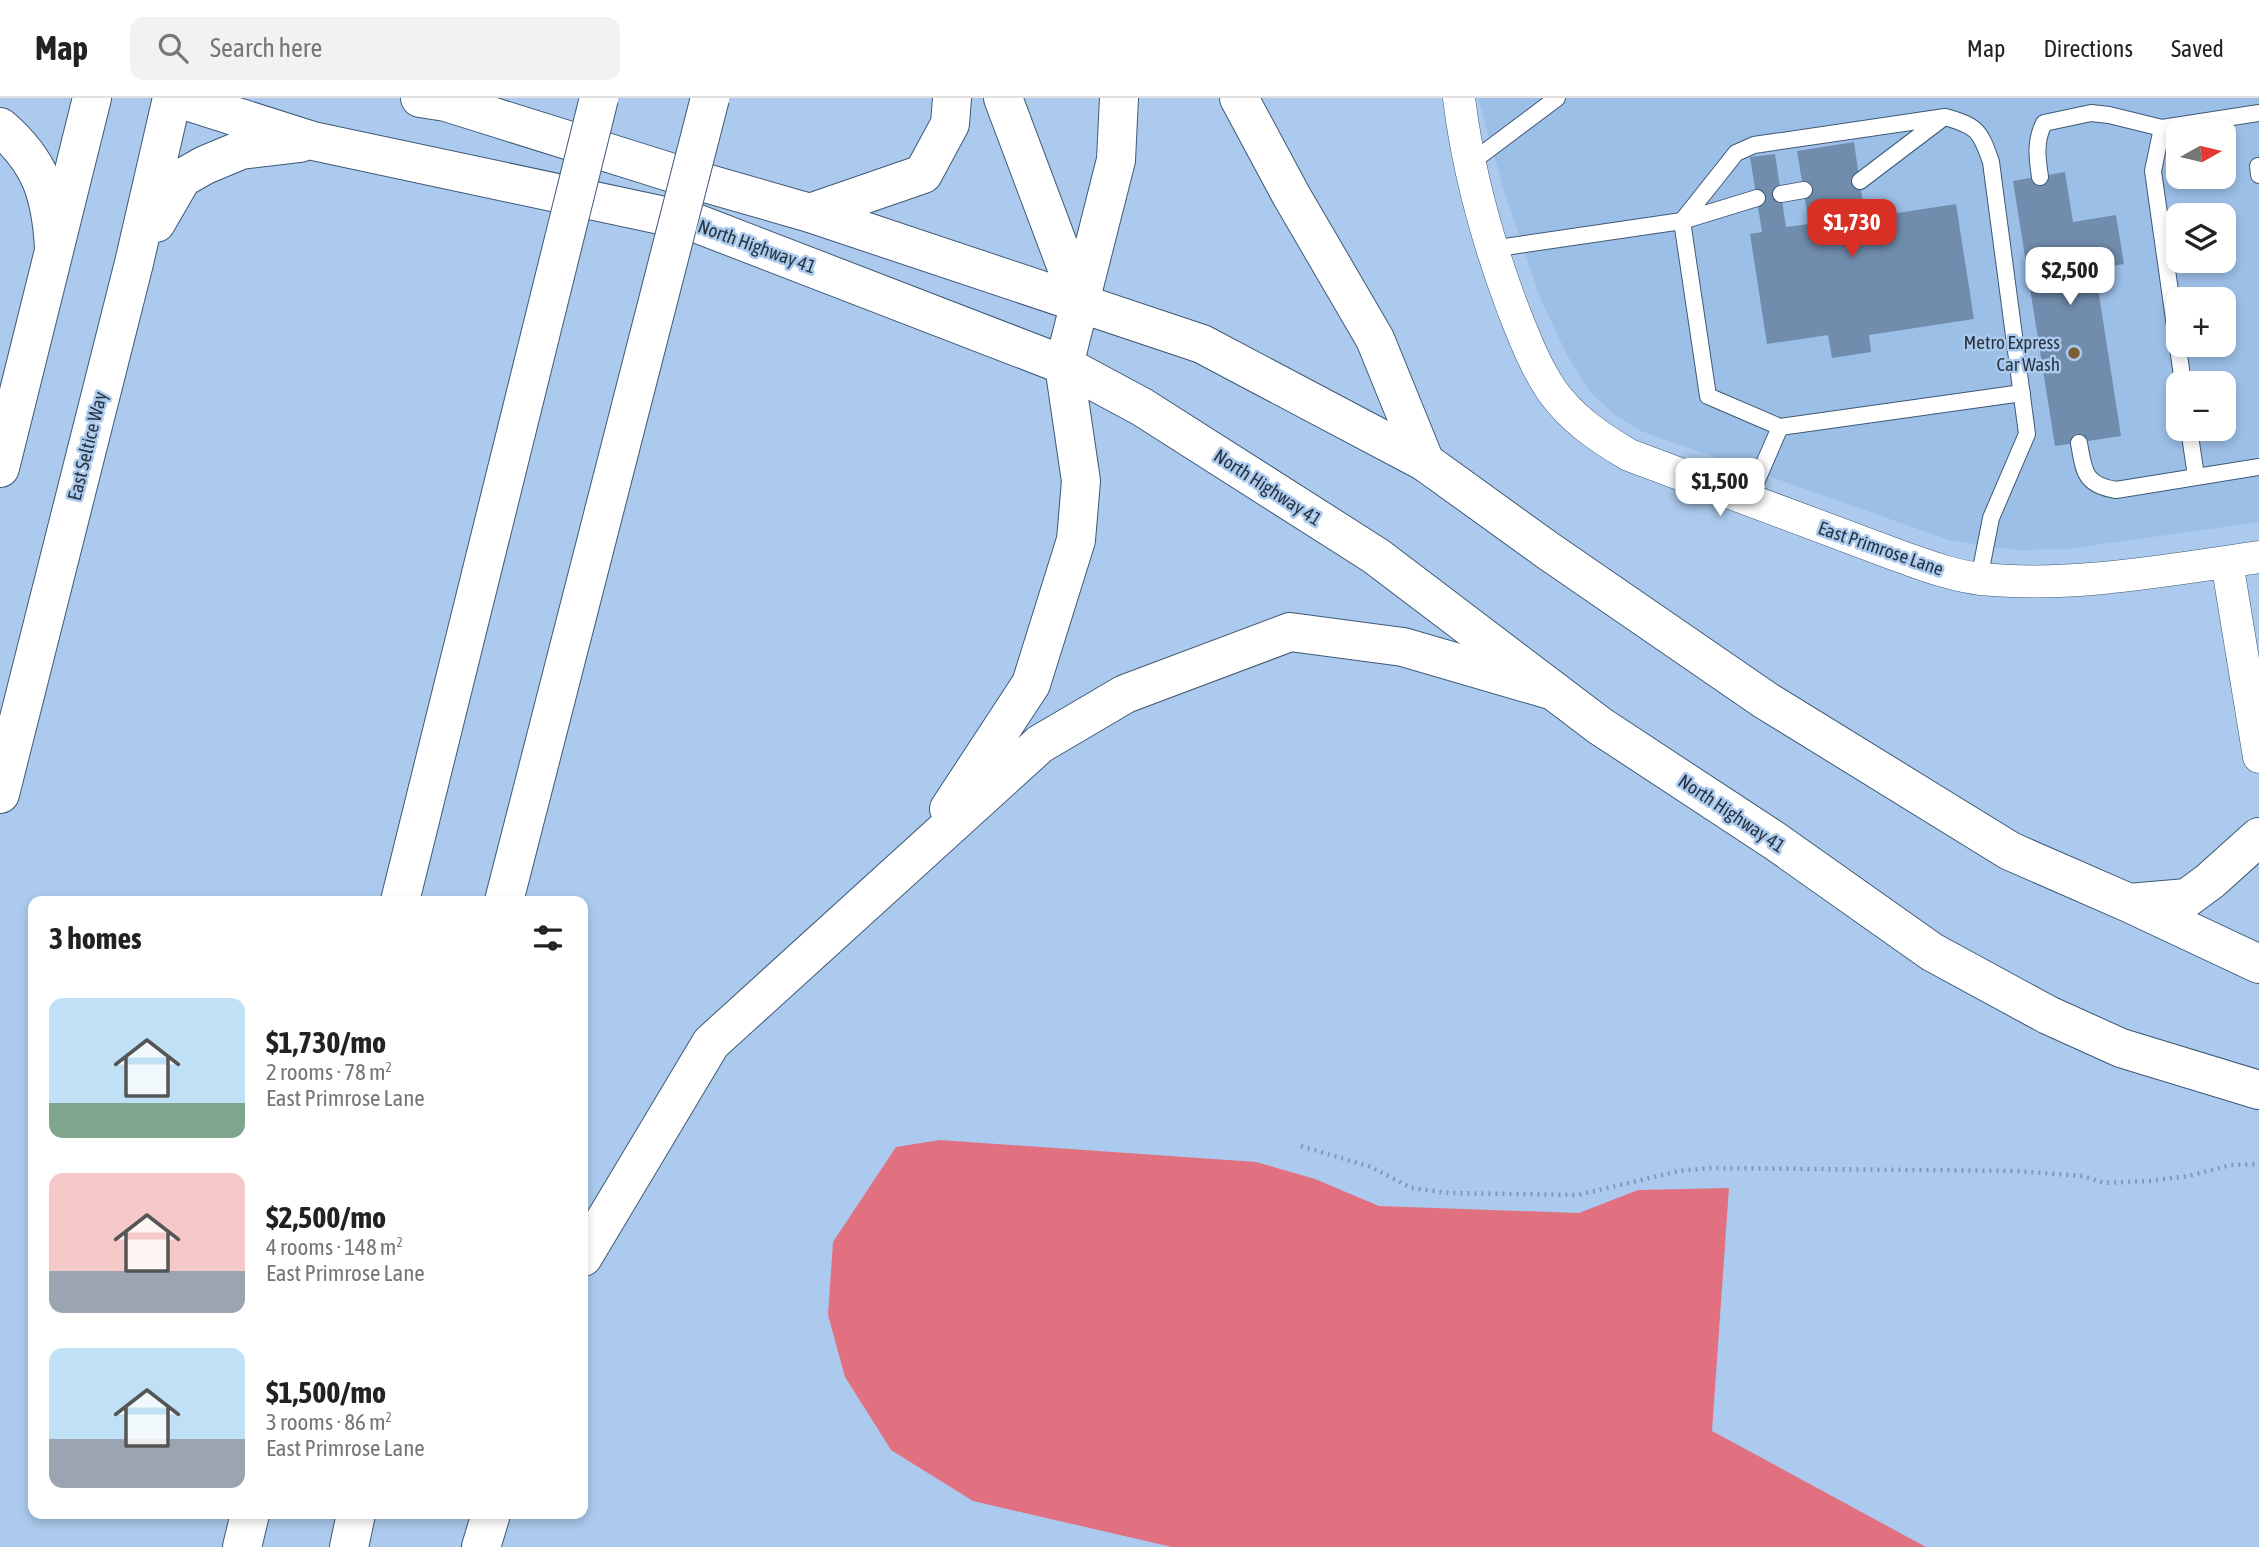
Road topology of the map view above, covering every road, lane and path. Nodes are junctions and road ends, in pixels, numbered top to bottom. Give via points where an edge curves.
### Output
1 (92, 98) edge
2 (174, 98) edge
3 (599, 98) edge
4 (710, 98) edge
5 (952, 98) edge
6 (1003, 98) edge
7 (1119, 98) edge
8 (1239, 98) edge
9 (1459, 98) edge
10 (1557, 98) edge
11 (435, 99) edge
12 (2259, 113) edge
13 (1945, 117) junction
14 (0, 127) edge
15 (2162, 128) junction
16 (313, 141) junction
17 (1469, 164) junction
18 (2040, 177) dead end
19 (1860, 181) dead end
20 (1804, 190) dead end
21 (1781, 194) dead end
22 (1757, 198) dead end
23 (810, 213) junction
24 (1682, 221) junction
25 (1492, 249) junction
26 (54, 250) junction
27 (134, 263) junction
28 (1080, 303) junction
29 (1064, 365) junction
30 (2181, 371) edge
31 (2022, 393) junction
32 (1780, 427) junction
33 (2191, 441) edge
34 (2079, 443) dead end
35 (1426, 462) junction
36 (2259, 467) edge
37 (0, 473) edge
38 (2196, 476) junction
39 (1748, 501) junction
40 (2259, 557) edge
41 (2227, 562) junction
42 (1979, 579) junction
43 (1554, 691) junction
44 (2259, 757) edge
45 (0, 794) edge
46 (2259, 838) edge
47 (919, 855) junction
48 (401, 896) edge
49 (506, 896) edge
50 (2129, 903) junction
51 (2259, 964) edge
52 (2259, 1090) edge
53 (1301, 1146) dead end
54 (2259, 1164) edge
55 (588, 1249) edge
56 (249, 1519) edge
57 (355, 1519) edge
58 (489, 1519) edge
59 (242, 1547) edge
60 (349, 1547) edge
61 (481, 1547) edge

1 - 26 main road
2 - 16 main road, North Highway 41
2 - 27 main road, East Seltice Way
3 - 48 main road, bridge
4 - 49 main road, bridge
5 - 23 main road via 950,124 922,174
6 - 28 main road
7 - 28 main road via 1115,160
8 - 35 main road via 1375,339
9 - 17 street, East Primrose Lane
10 - 17 lane
11 - 23 main road
12 - 15 lane
13 - 19 lane
13 - 24 lane via 1754,145 1736,153
13 - 31 lane via 1970,124 1983,138 1991,162
14 - 26 main road via 29,156 43,182 52,215
15 - 18 lane via 2091,113 2045,123 2038,136
15 - 30 lane via 2153,171
16 - 27 main road via 242,150 182,178
16 - 29 main road, North Highway 41 via 693,222
17 - 25 street, East Primrose Lane
20 - 21 lane
22 - 24 lane
23 - 28 main road
24 - 25 lane
24 - 32 lane via 1708,396
25 - 39 street, East Primrose Lane via 1536,363 1576,417 1629,455
26 - 37 main road
27 - 45 main road, East Seltice Way
28 - 29 main road
28 - 35 main road via 1202,344
29 - 43 main road, North Highway 41 via 1142,407 1376,556
29 - 47 main road via 1081,481 1076,540 1031,684
31 - 32 lane
31 - 42 lane via 2027,434 1991,519
32 - 39 lane
33 - 38 lane
34 - 38 lane via 2083,468 2101,487 2116,490
35 - 50 main road via 1765,700 2010,851
36 - 38 lane
39 - 42 street, East Primrose Lane via 1899,556
40 - 41 street, East Primrose Lane
41 - 42 street, East Primrose Lane via 2088,579
41 - 44 street
43 - 47 main road via 1403,647 1290,632 1125,694 1040,744
43 - 52 main road, North Highway 41 via 1932,952 2048,1015 2121,1048
46 - 50 main road via 2187,898
47 - 55 main road via 711,1043
50 - 51 main road
53 - 54 path via 1371,1167 1411,1188 1449,1193 1578,1195 1710,1168 2017,1171 2083,1176 2104,1183 2150,1181
56 - 59 main road
57 - 60 main road
58 - 61 main road

